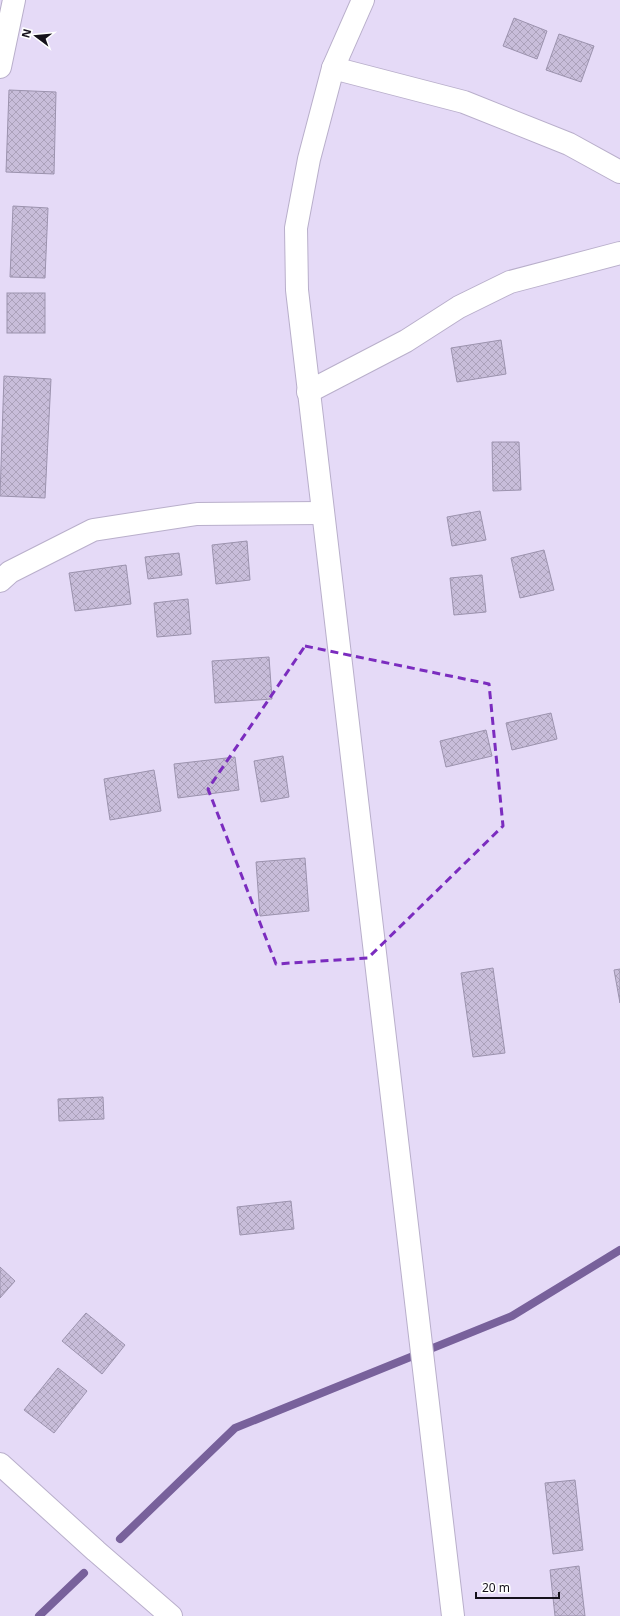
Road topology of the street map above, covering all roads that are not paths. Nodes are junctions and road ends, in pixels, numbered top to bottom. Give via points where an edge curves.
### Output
1 (14, 0) edge
2 (363, 0) edge
3 (0, 67) edge
4 (333, 68) junction
5 (620, 172) edge
6 (620, 253) edge
7 (308, 392) junction
8 (323, 513) junction
9 (0, 581) edge
10 (0, 1464) edge
11 (171, 1616) edge
12 (453, 1616) edge

1 - 3 street
2 - 4 street
4 - 5 street via 464,102 569,144
4 - 7 street via 309,159 296,228 297,290
6 - 7 street via 510,282 459,307 406,341
7 - 8 street
8 - 9 street via 197,514 93,530 10,572
8 - 12 street
10 - 11 street

